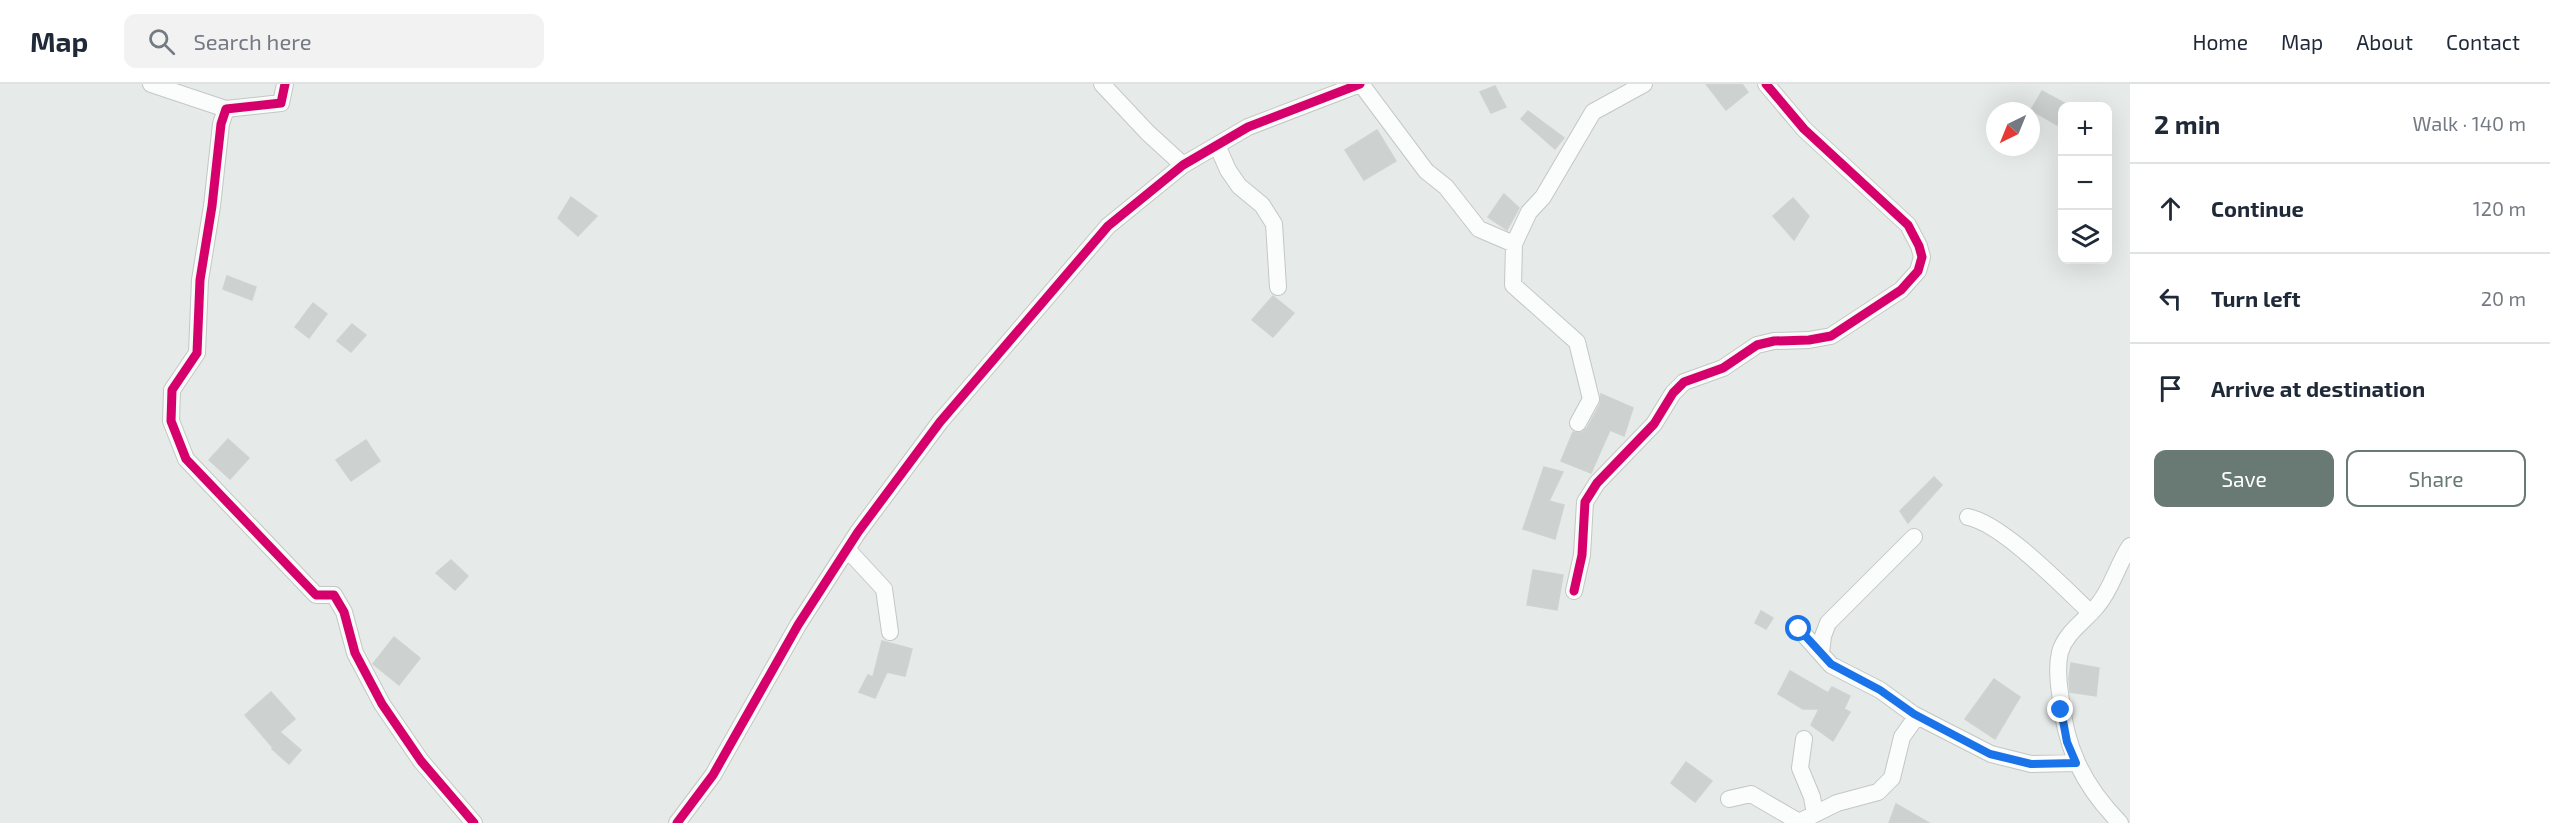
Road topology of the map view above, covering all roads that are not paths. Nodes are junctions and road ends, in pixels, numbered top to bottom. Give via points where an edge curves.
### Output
1 (151, 84) edge
2 (285, 84) edge
3 (1102, 84) edge
4 (1361, 84) edge
5 (1644, 84) edge
6 (1766, 84) edge
7 (226, 109) junction
8 (1217, 146) junction
9 (1183, 165) junction
10 (1514, 244) junction
11 (1278, 287) dead end
12 (1578, 423) dead end
13 (1968, 517) dead end
14 (1914, 537) dead end
15 (2130, 546) edge
16 (847, 549) junction
17 (1574, 591) dead end
18 (2091, 613) junction
19 (1799, 629) dead end
20 (890, 632) dead end
21 (1821, 653) junction
22 (1917, 716) junction
23 (1804, 739) dead end
24 (2076, 763) junction
25 (1729, 799) dead end
26 (1815, 814) junction
27 (474, 823) edge
28 (677, 823) edge
29 (2120, 823) edge

1 - 7 street
2 - 7 street via 281,103
3 - 9 street
4 - 8 street via 1248,127
4 - 10 street via 1426,171 1446,187 1479,228
5 - 10 street via 1593,112 1543,197 1529,212
6 - 17 street via 1804,129 1908,225 1922,257 1918,271 1901,290 1831,336 1757,345 1723,368 1684,382 1654,424 1597,483 1585,502 1582,555
7 - 27 street via 200,280 197,353 172,390 171,421 186,459 316,595 334,595 344,612 355,653 382,704 421,761
8 - 9 street
8 - 11 street via 1239,186 1262,205 1274,224
9 - 16 street via 1108,226 940,422
10 - 12 street via 1513,285 1577,342 1591,399
13 - 18 street via 1982,520 2036,561
14 - 21 street via 1828,623
15 - 18 street via 2105,596
16 - 20 street via 884,589
16 - 28 street via 798,625 713,775
18 - 24 street via 2079,622 2060,651 2061,710
19 - 21 street
21 - 22 street via 1831,664 1880,690
22 - 24 street via 1990,754 2031,764
22 - 26 street via 1902,738 1892,778 1878,792 1837,803
23 - 26 street via 1800,768
24 - 29 street via 2102,805
25 - 26 street via 1751,794 1798,822

